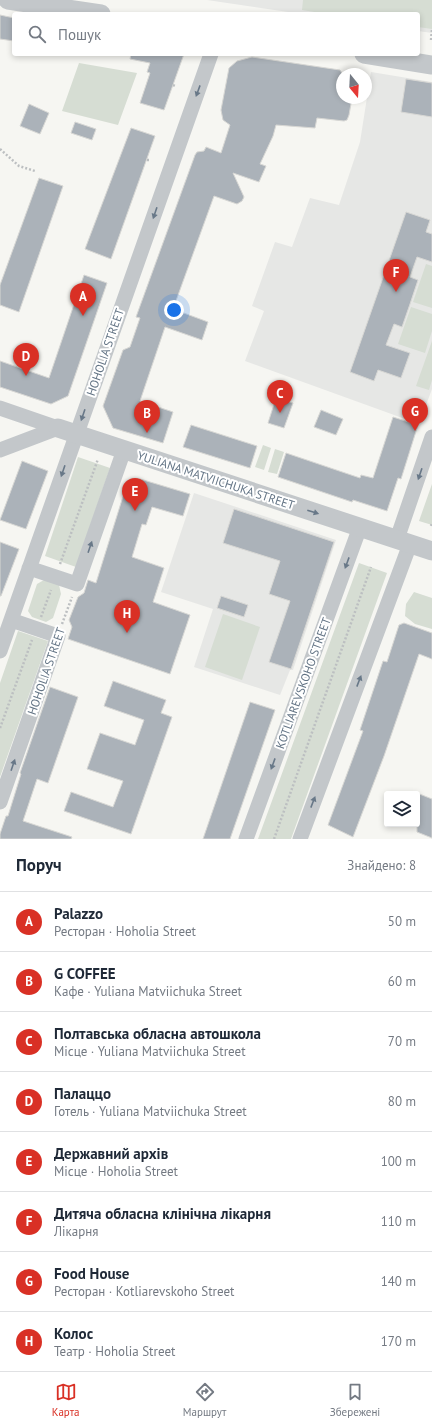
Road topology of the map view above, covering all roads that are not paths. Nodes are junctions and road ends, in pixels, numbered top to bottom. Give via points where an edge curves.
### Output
1 (8, 0) edge
2 (88, 12) edge
3 (210, 56) edge
4 (378, 56) edge
5 (432, 64) edge
6 (0, 408) edge
7 (58, 428) junction
8 (76, 435) junction
9 (432, 437) edge
10 (0, 450) edge
11 (124, 450) junction
12 (360, 526) junction
13 (404, 541) junction
14 (432, 551) edge
15 (29, 568) junction
16 (11, 620) junction
17 (0, 651) edge
18 (0, 802) edge
19 (246, 839) edge
20 (300, 839) edge

1 - 2 street
3 -> 8 street, HOHOLIA STREET
4 - 5 street
6 - 7 street, YULIANA MATVIICHUKA STREET
7 - 8 street, YULIANA MATVIICHUKA STREET
7 - 10 street
8 - 11 street, YULIANA MATVIICHUKA STREET
8 -> 15 street, HOHOLIA STREET
9 -> 13 street
11 -> 12 street, YULIANA MATVIICHUKA STREET
15 -> 11 street via 77,584
12 - 13 street, YULIANA MATVIICHUKA STREET
12 -> 19 street, KOTLIAREVSKOHO STREET
13 - 14 street, YULIANA MATVIICHUKA STREET
20 -> 13 street
15 - 16 street, HOHOLIA STREET
16 - 17 street, HOHOLIA STREET
18 -> 16 street, HOHOLIA STREET via 58,636

